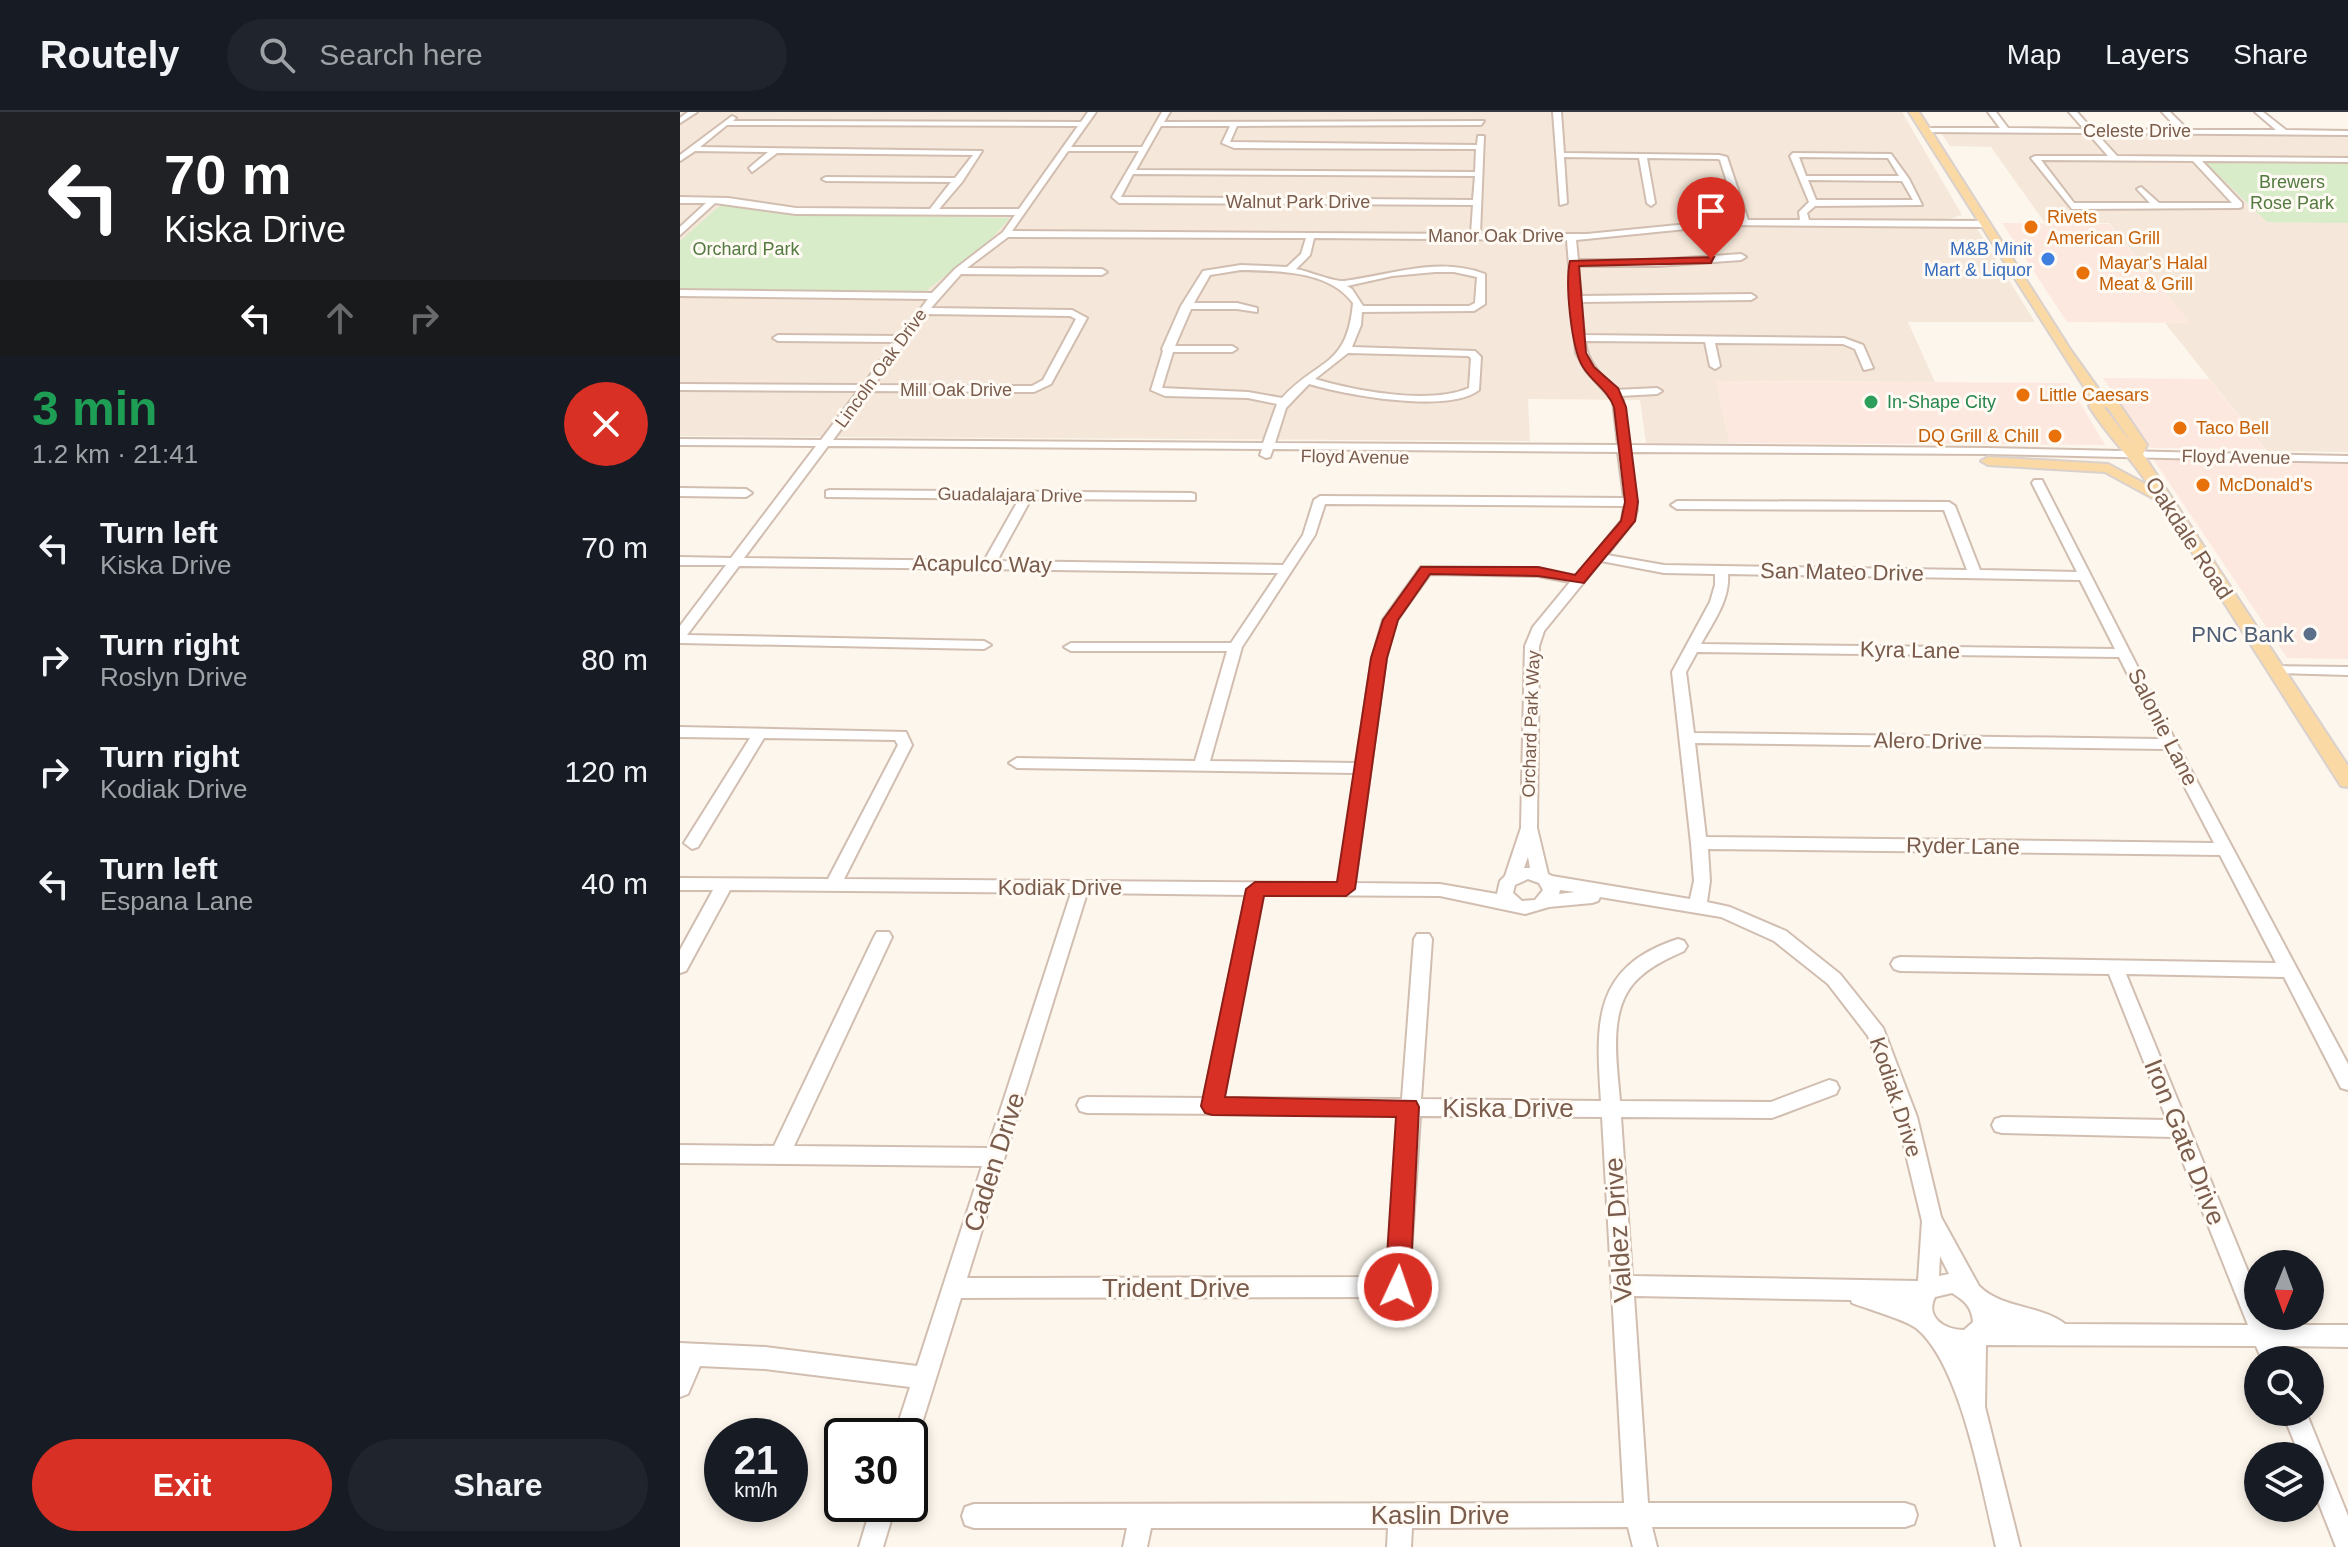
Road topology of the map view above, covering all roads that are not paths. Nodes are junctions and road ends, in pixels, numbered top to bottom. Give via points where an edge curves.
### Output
1 (739, 112) edge
2 (1092, 112) edge
3 (1166, 112) edge
4 (1482, 112) edge
5 (1557, 112) edge
6 (1914, 112) edge
7 (1992, 112) edge
8 (2073, 112) edge
9 (2166, 112) edge
10 (2259, 112) edge
11 (819, 113) edge
12 (894, 113) edge
13 (726, 123) junction
14 (806, 123) junction
15 (1235, 123) junction
16 (1481, 123) junction
17 (882, 124) junction
18 (1084, 124) junction
19 (1159, 124) junction
20 (1925, 130) junction
21 (2005, 130) junction
22 (2090, 131) junction
23 (2185, 131) junction
24 (2283, 132) junction
25 (2348, 133) edge
26 (1480, 147) junction
27 (692, 149) junction
28 (1067, 149) junction
29 (1144, 149) junction
30 (775, 150) junction
31 (1559, 155) junction
32 (1642, 155) junction
33 (680, 159) edge
34 (2115, 159) junction
35 (2195, 159) junction
36 (2348, 160) edge
37 (752, 170) dead end
38 (1131, 172) junction
39 (1479, 174) junction
40 (1803, 178) junction
41 (826, 179) dead end
42 (1905, 179) junction
43 (959, 180) junction
44 (2141, 189) dead end
45 (680, 200) edge
46 (714, 200) junction
47 (1477, 203) junction
48 (1563, 203) dead end
49 (1651, 203) dead end
50 (1813, 203) junction
51 (2158, 207) junction
52 (933, 211) junction
53 (1022, 212) junction
54 (1744, 222) junction
55 (1805, 222) junction
56 (1985, 224) junction
57 (680, 232) edge
58 (1006, 234) junction
59 (1311, 235) junction
60 (1475, 236) junction
61 (1571, 237) junction
62 (1741, 257) dead end
63 (1573, 263) junction
64 (1289, 270) junction
65 (958, 271) junction
66 (1102, 272) dead end
67 (1342, 284) junction
68 (680, 293) edge
69 (935, 296) junction
70 (1751, 297) dead end
71 (1577, 299) junction
72 (1186, 306) junction
73 (1358, 309) junction
74 (1254, 310) dead end
75 (923, 311) junction
76 (778, 338) dead end
77 (1579, 338) junction
78 (902, 339) junction
79 (1709, 339) junction
80 (1167, 349) junction
81 (1232, 349) dead end
82 (1346, 350) junction
83 (1715, 366) dead end
84 (1868, 368) dead end
85 (1309, 381) junction
86 (680, 387) edge
87 (866, 389) junction
88 (1657, 391) dead end
89 (1615, 393) junction
90 (1284, 402) junction
91 (680, 442) edge
92 (822, 448) junction
93 (680, 452) edge
94 (1267, 452) junction
95 (2028, 453) junction
96 (2136, 454) junction
97 (1627, 455) junction
98 (2348, 459) edge
99 (1988, 461) junction
100 (2038, 483) dead end
101 (680, 492) edge
102 (746, 493) dead end
103 (830, 494) dead end
104 (1027, 496) junction
105 (1191, 497) dead end
106 (2163, 501) junction
107 (1632, 502) junction
108 (1677, 505) dead end
109 (1599, 557) junction
110 (680, 561) edge
111 (735, 562) junction
112 (989, 564) junction
113 (1285, 569) junction
114 (1721, 570) junction
115 (1975, 574) junction
116 (2085, 576) junction
117 (1578, 580) junction
118 (680, 637) edge
119 (984, 645) dead end
120 (1071, 647) dead end
121 (1235, 647) junction
122 (1695, 648) junction
123 (2125, 653) junction
124 (2277, 670) junction
125 (2348, 671) edge
126 (680, 732) edge
127 (760, 733) junction
128 (1685, 738) junction
129 (2170, 744) junction
130 (1017, 763) dead end
131 (1201, 765) junction
132 (1361, 768) junction
133 (2348, 781) edge
134 (1529, 828) junction
135 (692, 843) dead end
136 (1699, 843) junction
137 (2227, 849) junction
138 (1510, 879) junction
139 (1544, 879) junction
140 (680, 884) edge
141 (725, 884) junction
142 (833, 885) junction
143 (1081, 887) junction
144 (1255, 889) junction
145 (1346, 889) junction
146 (1440, 890) junction
147 (1625, 894) junction
148 (1547, 901) junction
149 (1512, 903) junction
150 (1698, 904) junction
151 (883, 937) dead end
152 (1423, 939) dead end
153 (1678, 946) dead end
154 (1900, 964) dead end
155 (680, 966) edge
156 (2115, 968) junction
157 (2290, 970) junction
158 (2348, 1082) edge
159 (1829, 1088) dead end
160 (1087, 1105) dead end
161 (1212, 1106) junction
162 (1408, 1107) junction
163 (1610, 1109) junction
164 (2002, 1125) dead end
165 (2180, 1129) junction
166 (680, 1154) edge
167 (780, 1155) junction
168 (995, 1157) junction
169 (1931, 1219) junction
170 (1622, 1286) junction
171 (953, 1288) junction
172 (1926, 1290) junction
173 (1847, 1292) junction
174 (1974, 1295) junction
175 (1924, 1320) junction
176 (2073, 1334) junction
177 (2263, 1335) junction
178 (1977, 1336) junction
179 (2348, 1336) edge
180 (1942, 1338) junction
181 (2267, 1346) edge
182 (687, 1354) edge
183 (924, 1378) junction
184 (680, 1386) edge
185 (1975, 1412) junction
186 (912, 1418) edge
187 (2300, 1426) edge
188 (1142, 1515) junction
189 (1401, 1515) junction
190 (1637, 1515) junction
191 (1905, 1515) dead end
192 (974, 1516) dead end
193 (879, 1522) edge
194 (2348, 1546) edge
195 (871, 1547) edge
196 (1135, 1547) edge
197 (1399, 1547) edge
198 (1645, 1547) edge
199 (2008, 1547) edge

1 - 13 street
2 - 18 street, Lincoln Oak Drive
3 - 19 street
4 - 16 street
5 - 31 street
6 - 20 main road, Oakdale Road
7 - 21 street
8 - 22 street
9 - 23 street
10 - 24 street
11 - 14 street
12 - 17 street
13 - 14 street
13 - 27 street
14 - 17 street
15 - 16 street
15 - 19 street
15 - 26 street via 1228,145
16 - 26 street
17 - 18 street
18 - 28 street, Lincoln Oak Drive
19 - 29 street
20 - 21 street, Celeste Drive
20 - 56 main road, Oakdale Road
21 - 22 street, Celeste Drive
22 - 23 street, Celeste Drive
22 - 34 street
23 - 24 street, Celeste Drive
24 - 25 street, Celeste Drive
26 - 39 street
27 - 30 street
27 - 33 street
28 - 29 street
28 - 53 street, Lincoln Oak Drive
29 - 38 street
30 - 37 street
30 - 43 street via 977,152
31 - 32 street
31 - 48 street
32 - 49 street
32 - 54 street via 1724,159
34 - 35 street
34 - 51 street via 2035,158 2072,206
35 - 36 street
35 - 51 street via 2238,206
38 - 39 street
38 - 47 street, Walnut Park Drive via 1119,200
39 - 47 street
40 - 42 street
40 - 42 street via 1795,155 1891,156
40 - 50 street
41 - 43 street
42 - 50 street via 1918,203
43 - 52 street
44 - 51 street
45 - 46 street
46 - 52 street via 796,211
46 - 57 street
47 - 60 street
50 - 55 street via 1803,212
52 - 53 street
53 - 58 street, Lincoln Oak Drive
54 - 55 street, Manor Oak Drive
54 - 61 street, Manor Oak Drive
55 - 56 street, Manor Oak Drive
56 - 96 main road, Oakdale Road via 2100,401 2096,406 2106,422 2123,447
58 - 59 street, Manor Oak Drive
58 - 65 street, Lincoln Oak Drive
59 - 60 street, Manor Oak Drive
59 - 64 street via 1305,255
60 - 61 street, Manor Oak Drive
61 - 63 street
62 - 63 street
63 - 71 street
64 - 67 street
64 - 72 street via 1209,271
65 - 66 street
65 - 69 street, Lincoln Oak Drive
67 - 73 street via 1356,297
67 - 73 street via 1398,272 1482,276 1476,307
68 - 69 street
69 - 75 street, Lincoln Oak Drive
70 - 71 street
71 - 77 street
72 - 74 street
72 - 80 street
73 - 82 street
75 - 78 street, Lincoln Oak Drive
75 - 87 street, Mill Oak Drive via 1082,318 1039,388
76 - 78 street
77 - 79 street
77 - 89 street via 1584,361
78 - 87 street, Lincoln Oak Drive
79 - 83 street
79 - 84 street via 1853,343
80 - 81 street
80 - 90 street via 1158,391
82 - 85 street
82 - 85 street via 1471,353 1476,357 1474,390 1368,394
85 - 90 street
86 - 87 street, Mill Oak Drive
87 - 92 street, Lincoln Oak Drive
88 - 89 street
89 - 97 street
90 - 94 street
91 - 92 street, Floyd Avenue
92 - 93 street, Floyd Avenue
92 - 94 street, Floyd Avenue
92 - 111 street, Lincoln Oak Drive
94 - 97 street, Floyd Avenue
95 - 96 street, Floyd Avenue
95 - 97 street, Floyd Avenue
95 - 99 street, Floyd Avenue
96 - 98 street, Floyd Avenue
96 - 106 main road, Oakdale Road
97 - 99 street, Floyd Avenue
97 - 107 street
99 - 106 main road via 2108,468
100 - 116 street, Salonie Lane
101 - 102 street
103 - 104 street, Guadalajara Drive
104 - 105 street, Guadalajara Drive
104 - 112 street
106 - 124 main road, Oakdale Road
107 - 109 street, Orchard Park Way via 1628,521
107 - 113 street via 1320,500 1309,535
108 - 115 street via 1949,506
109 - 114 street, San Mateo Drive via 1640,567
109 - 117 street, Orchard Park Way
110 - 111 street, Acapulco Way
111 - 112 street, Acapulco Way
111 - 118 street, Lincoln Oak Drive
112 - 113 street, Acapulco Way
113 - 121 street
114 - 115 street, San Mateo Drive
114 - 122 street via 1717,602
115 - 116 street, San Mateo Drive
116 - 123 street, Salonie Lane
117 - 132 street via 1538,572 1426,570 1390,620
117 - 134 street, Orchard Park Way via 1538,630 1532,646
118 - 119 street
120 - 121 street
121 - 131 street
122 - 123 street, Kyra Lane
122 - 128 street via 1679,672
123 - 129 street, Salonie Lane
124 - 125 street
124 - 133 main road, Oakdale Road
126 - 127 street
127 - 135 street
127 - 142 street via 901,735 905,745
128 - 129 street, Alero Drive
128 - 136 street
129 - 137 street, Salonie Lane
130 - 131 street
131 - 132 street
132 - 145 street
134 - 138 street, Orchard Park Way
134 - 139 street, Orchard Park Way
136 - 137 street, Ryder Lane
136 - 150 street
137 - 157 street, Salonie Lane
138 - 139 street via 1528,873
138 - 146 street, Kodiak Drive
138 - 149 street via 1505,893
139 - 147 street, Kodiak Drive
139 - 148 street via 1552,891
140 - 141 street, Kodiak Drive
141 - 142 street, Kodiak Drive
141 - 155 street
142 - 143 street, Kodiak Drive
143 - 144 street, Kodiak Drive
143 - 168 street, Caden Drive
144 - 145 street, Kodiak Drive
144 - 161 street
145 - 146 street, Kodiak Drive
146 - 149 street, Kodiak Drive
147 - 148 street, Kodiak Drive
147 - 150 street, Kodiak Drive
148 - 149 street via 1527,908
150 - 169 street, Kodiak Drive via 1780,936 1857,1004 1894,1076
151 - 167 street
152 - 162 street
153 - 163 street, Valdez Drive via 1633,967 1612,1000 1606,1036
154 - 156 street
156 - 157 street
156 - 165 street, Iron Gate Drive
157 - 158 street, Salonie Lane
159 - 163 street, Kiska Drive via 1772,1110
160 - 161 street, Kiska Drive
161 - 162 street, Kiska Drive
162 - 163 street, Kiska Drive
162 - 171 street, Trident Drive via 1398,1287
163 - 170 street, Valdez Drive
164 - 165 street
165 - 177 street, Iron Gate Drive
166 - 167 street
167 - 168 street
168 - 171 street, Caden Drive
169 - 172 street, Kodiak Drive
169 - 174 street, Kodiak Drive
170 - 173 street
170 - 190 street, Valdez Drive
171 - 183 street, Caden Drive
172 - 173 street
172 - 174 street via 1943,1282
172 - 175 street via 1920,1305
173 - 175 street
174 - 176 street via 2006,1314
174 - 178 street via 1985,1317
175 - 180 street
176 - 177 street
176 - 178 street
177 - 179 street
177 - 181 street, Iron Gate Drive
178 - 180 street via 1959,1343
178 - 185 street
180 - 185 street
182 - 183 street
182 - 184 street
183 - 186 street, Caden Drive
185 - 199 street
187 - 194 street
188 - 189 street, Kaslin Drive
188 - 192 street, Kaslin Drive
188 - 196 street
189 - 190 street, Kaslin Drive
189 - 197 street
190 - 191 street, Kaslin Drive
190 - 198 street, Valdez Drive
193 - 195 street

